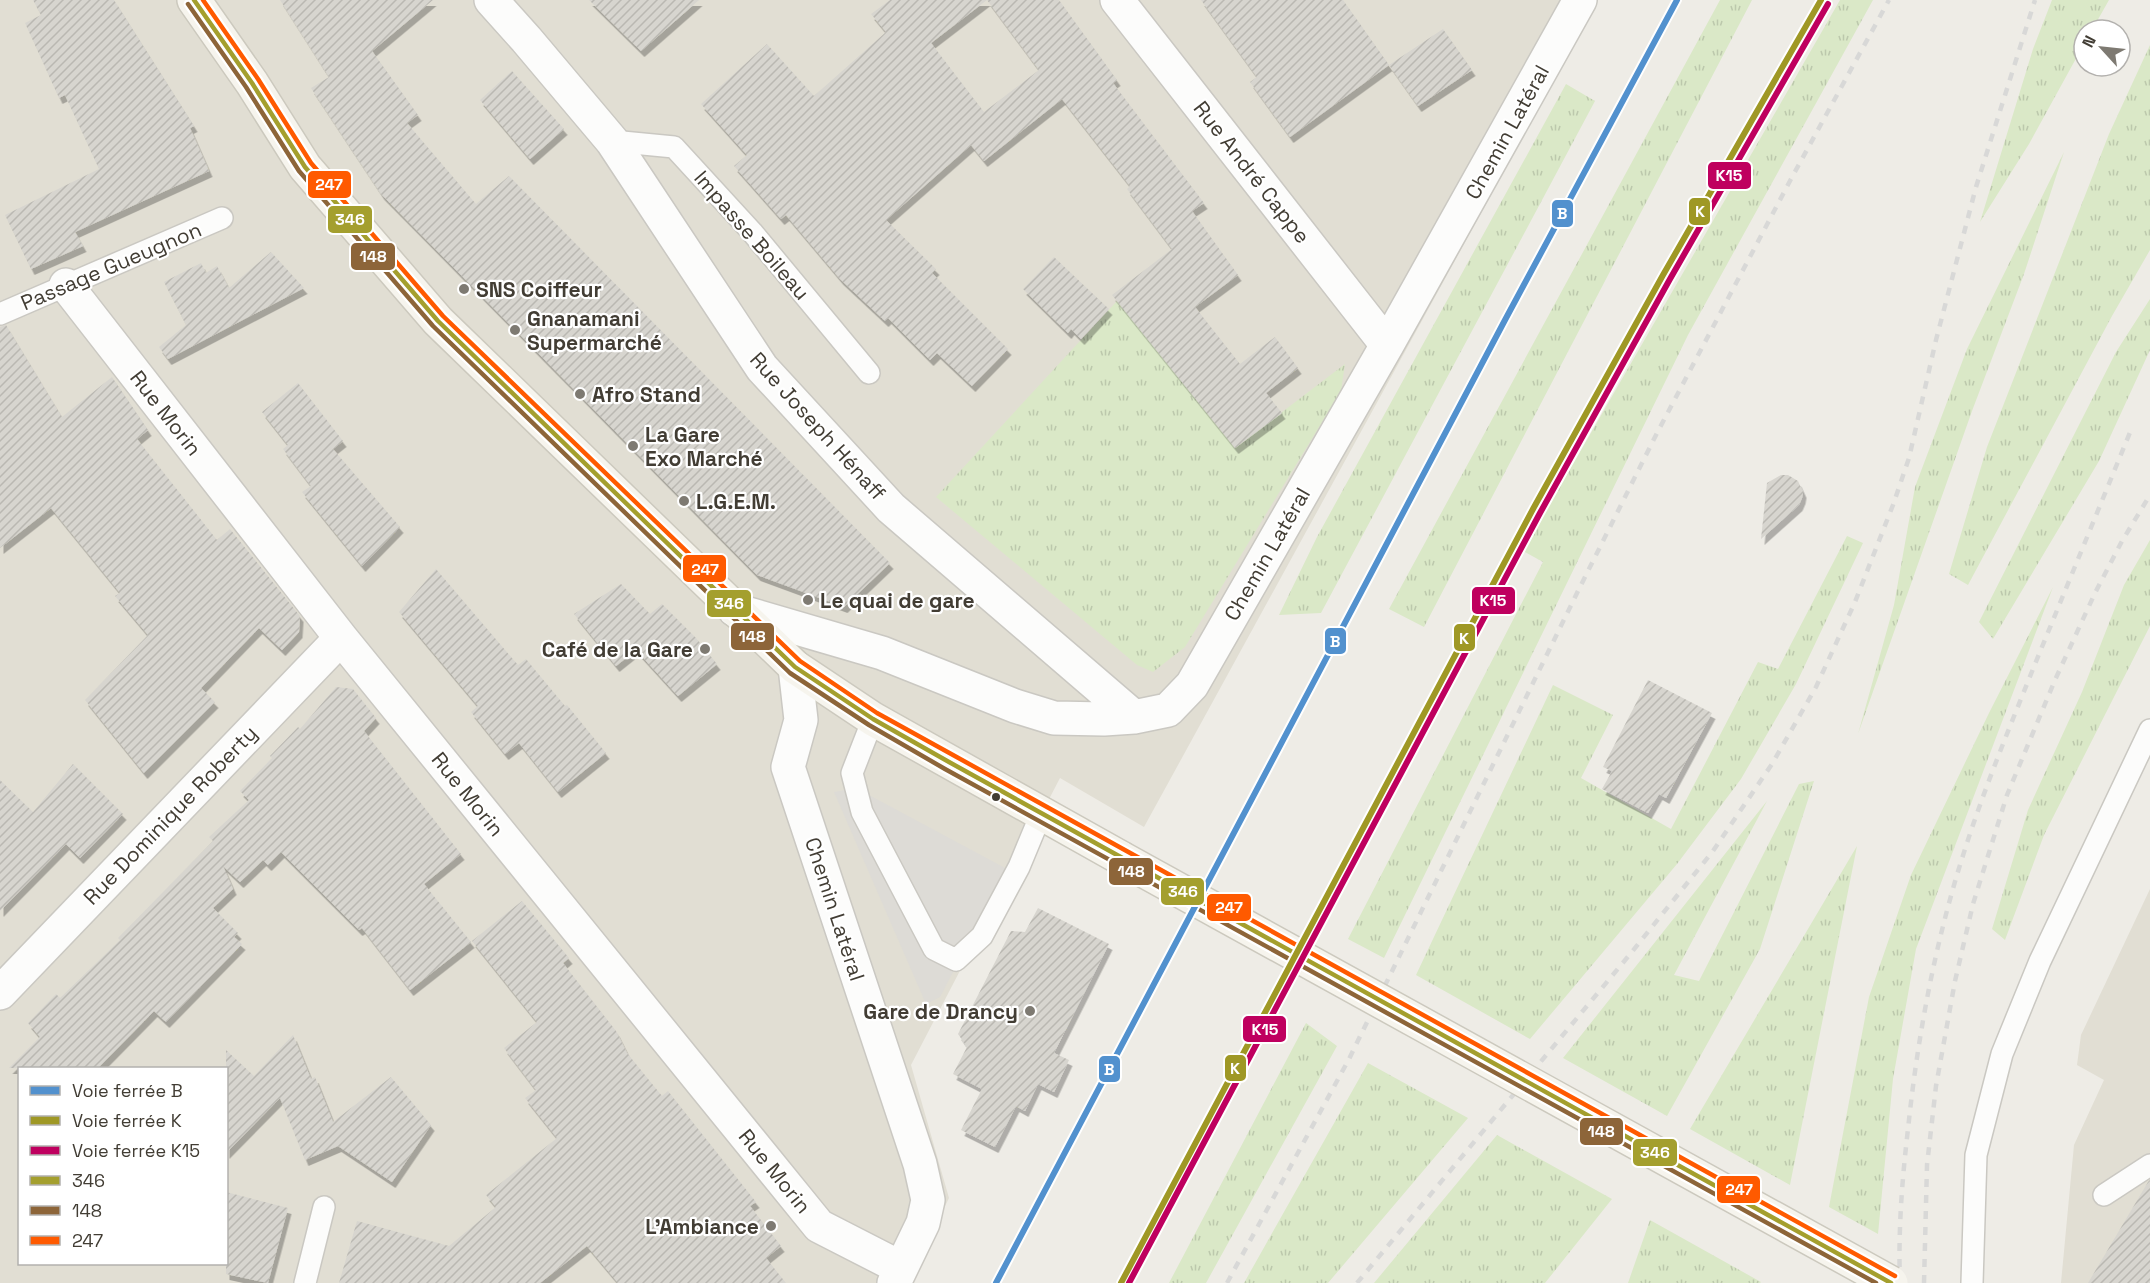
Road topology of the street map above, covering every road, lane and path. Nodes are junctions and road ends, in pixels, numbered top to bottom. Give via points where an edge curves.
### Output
1 (194, 0) edge
2 (490, 0) edge
3 (1117, 0) edge
4 (1567, 7) edge
5 (612, 141) junction
6 (222, 218) dead end
7 (66, 285) junction
8 (0, 314) edge
9 (1387, 345) junction
10 (869, 373) dead end
11 (735, 610) junction
12 (341, 638) junction
13 (795, 667) junction
14 (1134, 717) junction
15 (873, 719) junction
16 (2150, 730) edge
17 (1041, 814) junction
18 (0, 993) edge
19 (2150, 1165) edge
20 (2104, 1195) dead end
21 (324, 1208) dead end
22 (897, 1275) edge
23 (305, 1283) edge
24 (1891, 1283) edge
25 (1972, 1283) edge

1 - 11 main road via 305,167 438,321
2 - 5 street, Rue Joseph Hénaff
3 - 9 street, Rue André Cappe
4 - 9 street, Chemin Latéral
5 - 10 lane, Impasse Boileau via 674,147 752,232
5 - 14 street, Rue Joseph Hénaff via 762,368 891,508
6 - 7 lane, Passage Gueugnon
7 - 8 lane, Passage Gueugnon
7 - 12 street, Rue Morin
9 - 14 street, Chemin Latéral via 1192,685 1168,710
11 - 13 main road
11 - 14 street, Chemin Latéral via 882,653 1054,718
12 - 18 street, Rue Dominique Roberty
12 - 22 street, Rue Morin via 819,1226
13 - 15 main road
13 - 22 street, Chemin Latéral via 801,720 788,767 920,1164 928,1200 923,1223
15 - 17 main road
15 - 17 lane via 852,773 862,812 934,949 956,960 982,936 1019,867
16 - 25 lane via 2040,961 2002,1054 1976,1155
17 - 24 main road, bridge
19 - 20 lane
21 - 23 lane

